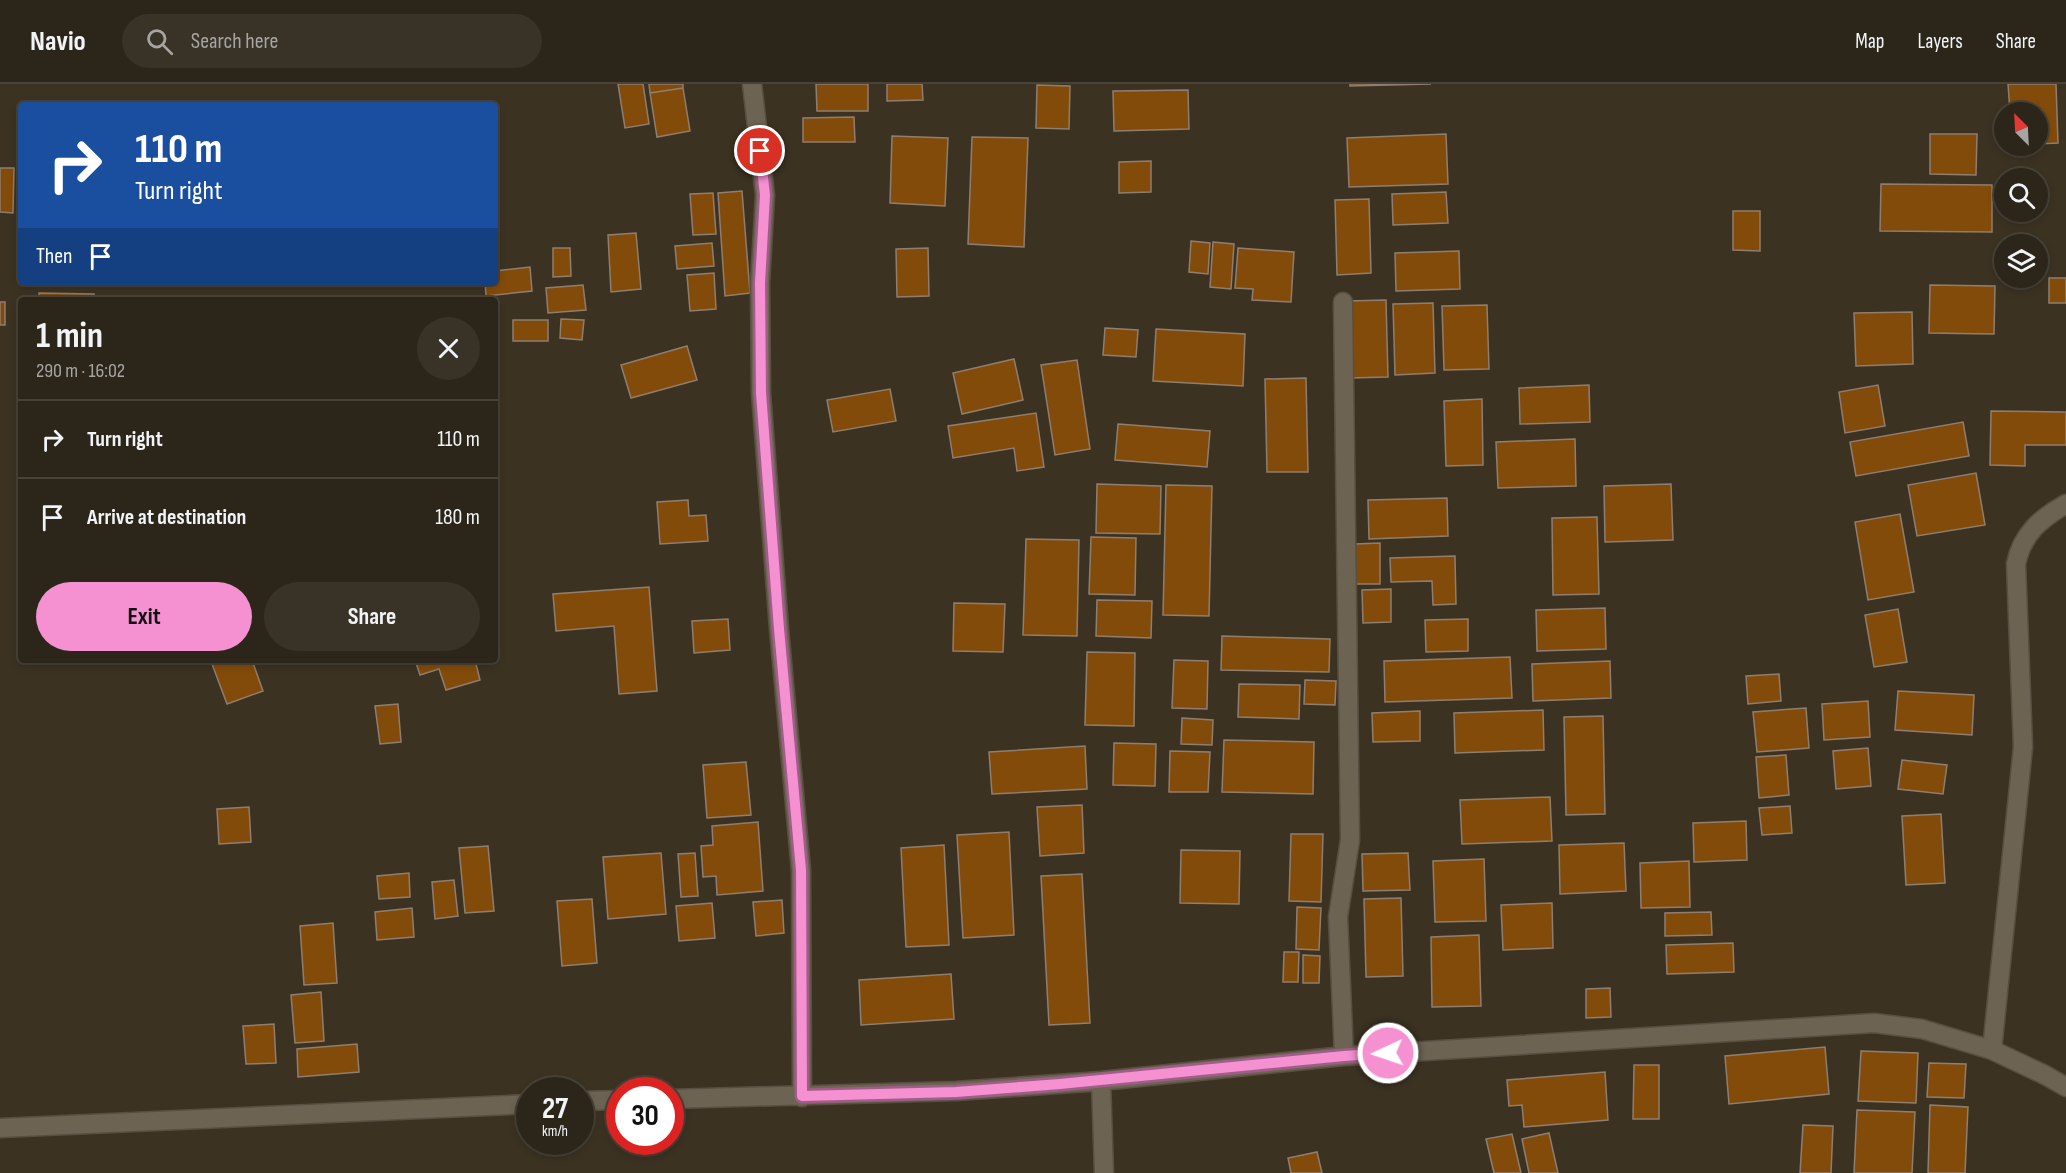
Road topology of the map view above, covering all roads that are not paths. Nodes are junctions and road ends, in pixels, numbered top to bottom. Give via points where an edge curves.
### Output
1 (752, 84) edge
2 (1343, 302) dead end
3 (2066, 504) edge
4 (1992, 1050) junction
5 (1344, 1056) junction
6 (1101, 1081) junction
7 (2066, 1087) edge
8 (802, 1096) junction
9 (684, 1099) edge
10 (516, 1105) edge
11 (0, 1128) edge
12 (1104, 1173) edge

1 - 8 street via 765,195 760,283 761,393 801,870
2 - 5 street via 1350,840 1338,917
3 - 4 street via 2039,520 2018,552 2016,564 2023,747
4 - 5 street via 1922,1029 1874,1023
4 - 7 street
5 - 6 street
6 - 8 street via 956,1092
6 - 12 street
8 - 9 street
10 - 11 street

